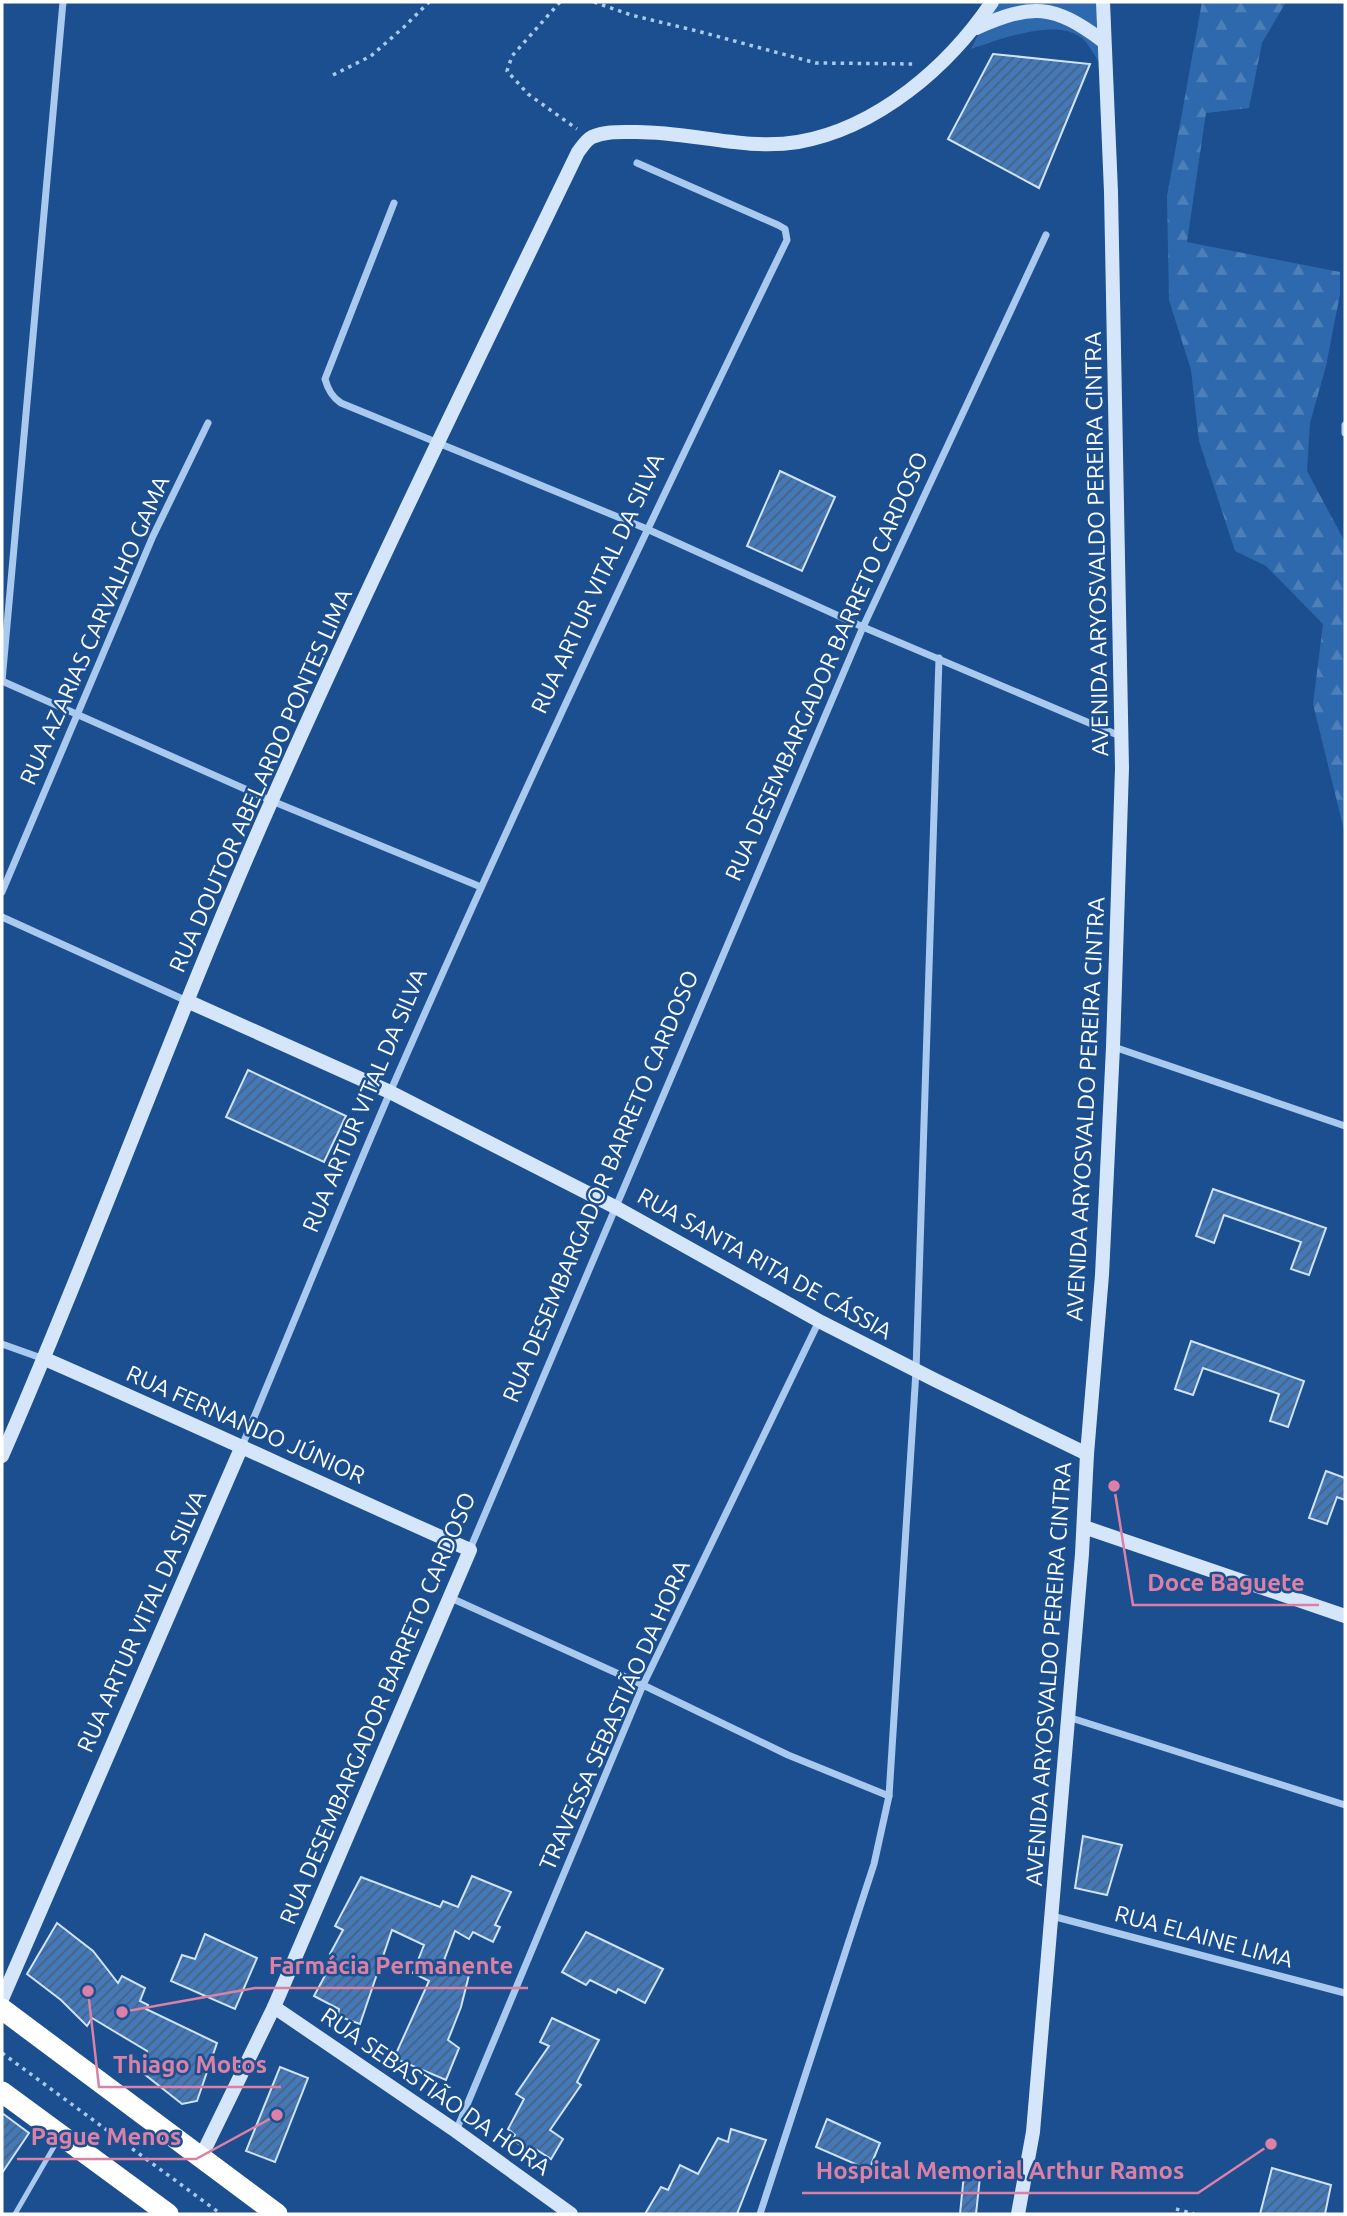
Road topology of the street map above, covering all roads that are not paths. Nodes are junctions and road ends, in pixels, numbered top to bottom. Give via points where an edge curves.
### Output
1 (63, 2) edge
2 (992, 2) edge
3 (1102, 2) edge
4 (974, 28) junction
5 (1103, 41) junction
6 (637, 163) dead end
7 (394, 203) dead end
8 (1046, 235) dead end
9 (208, 423) dead end
10 (1345, 425) edge
11 (1345, 433) edge
12 (438, 441) junction
13 (647, 529) junction
14 (863, 627) junction
15 (939, 658) junction
16 (2, 681) edge
17 (77, 715) junction
18 (1123, 737) junction
19 (272, 801) junction
20 (481, 887) junction
21 (2, 892) edge
22 (2, 917) edge
23 (187, 1001) junction
24 (1113, 1047) junction
25 (390, 1092) junction
26 (1345, 1126) edge
27 (617, 1208) junction
28 (818, 1321) junction
29 (2, 1344) edge
30 (44, 1359) junction
31 (916, 1371) junction
32 (242, 1446) junction
33 (1087, 1454) junction
34 (2, 1456) edge
35 (1084, 1527) junction
36 (470, 1550) junction
37 (451, 1598) junction
38 (1345, 1616) edge
39 (643, 1685) junction
40 (1068, 1717) junction
41 (889, 1796) junction
42 (1345, 1805) edge
43 (1052, 1916) junction
44 (1345, 1993) edge
45 (2, 1999) edge
46 (274, 2007) junction
47 (2, 2009) edge
48 (2, 2092) edge
49 (456, 2131) junction
50 (60, 2135) junction
51 (201, 2157) junction
52 (16, 2214) edge
53 (168, 2214) edge
54 (278, 2214) edge
55 (571, 2214) edge
56 (760, 2214) edge
57 (1018, 2214) edge

1 - 16 street
2 - 4 main road
3 - 5 main road, AVENIDA ARYOSVALDO PEREIRA CINTRA
4 - 5 main road via 1023,11 1046,10 1080,24
4 - 12 main road, RUA DOUTOR ABELARDO PONTES LIMA via 939,65 895,100 859,121 798,142 754,144 647,132 608,132 590,138 578,152
5 - 18 main road, AVENIDA ARYOSVALDO PEREIRA CINTRA via 1111,192
6 - 13 street, RUA ARTUR VITAL DA SILVA via 785,229 786,240
7 - 12 street via 325,379 341,403
8 - 14 street, RUA DESEMBARGADOR BARRETO CARDOSO
9 - 17 street, RUA AZARIAS CARVALHO GAMA via 153,536
10 - 11 street
12 - 13 street
12 - 19 main road, RUA DOUTOR ABELARDO PONTES LIMA
13 - 14 street
13 - 20 street, RUA ARTUR VITAL DA SILVA
14 - 15 street
14 - 27 street, RUA DESEMBARGADOR BARRETO CARDOSO
15 - 18 street
15 - 31 street
16 - 17 street
17 - 19 street
17 - 21 street, RUA AZARIAS CARVALHO GAMA
18 - 24 main road, AVENIDA ARYOSVALDO PEREIRA CINTRA
19 - 20 street
19 - 23 main road, RUA DOUTOR ABELARDO PONTES LIMA
20 - 25 street, RUA ARTUR VITAL DA SILVA
22 - 23 street, RUA SANTA RITA DE CÁSSIA
23 - 25 main road, RUA SANTA RITA DE CÁSSIA
23 - 30 main road, RUA DOUTOR ABELARDO PONTES LIMA
24 - 26 street
24 - 33 main road, AVENIDA ARYOSVALDO PEREIRA CINTRA via 1102,1275
25 - 27 main road, RUA SANTA RITA DE CÁSSIA
25 - 32 street, RUA ARTUR VITAL DA SILVA
27 - 28 main road, RUA SANTA RITA DE CÁSSIA
27 - 36 street, RUA DESEMBARGADOR BARRETO CARDOSO
28 - 31 main road, RUA SANTA RITA DE CÁSSIA
28 - 39 street, TRAVESSA SEBASTIÃO DA HORA
29 - 30 street, RUA FERNANDO JÚNIOR
30 - 32 main road, RUA FERNANDO JÚNIOR
30 - 34 main road, RUA DOUTOR ABELARDO PONTES LIMA
31 - 33 main road, RUA SANTA RITA DE CÁSSIA
31 - 41 street
32 - 36 main road, RUA FERNANDO JÚNIOR
32 - 45 main road, RUA ARTUR VITAL DA SILVA
33 - 35 main road, AVENIDA ARYOSVALDO PEREIRA CINTRA
35 - 38 main road
35 - 40 main road, AVENIDA ARYOSVALDO PEREIRA CINTRA
36 - 37 main road, RUA DESEMBARGADOR BARRETO CARDOSO
37 - 39 street
37 - 46 main road, RUA DESEMBARGADOR BARRETO CARDOSO
39 - 41 street via 788,1755
39 - 49 street, TRAVESSA SEBASTIÃO DA HORA
40 - 42 street
40 - 43 main road, AVENIDA ARYOSVALDO PEREIRA CINTRA
41 - 56 street via 874,1864
43 - 44 street, RUA ELAINE LIMA
43 - 57 main road, AVENIDA ARYOSVALDO PEREIRA CINTRA via 1033,2132
46 - 49 main road, RUA SEBASTIÃO DA HORA
46 - 51 main road, RUA DESEMBARGADOR BARRETO CARDOSO
47 - 51 highway
48 - 50 highway
49 - 55 main road, RUA SEBASTIÃO DA HORA
50 - 52 lane
50 - 53 highway
51 - 54 highway

